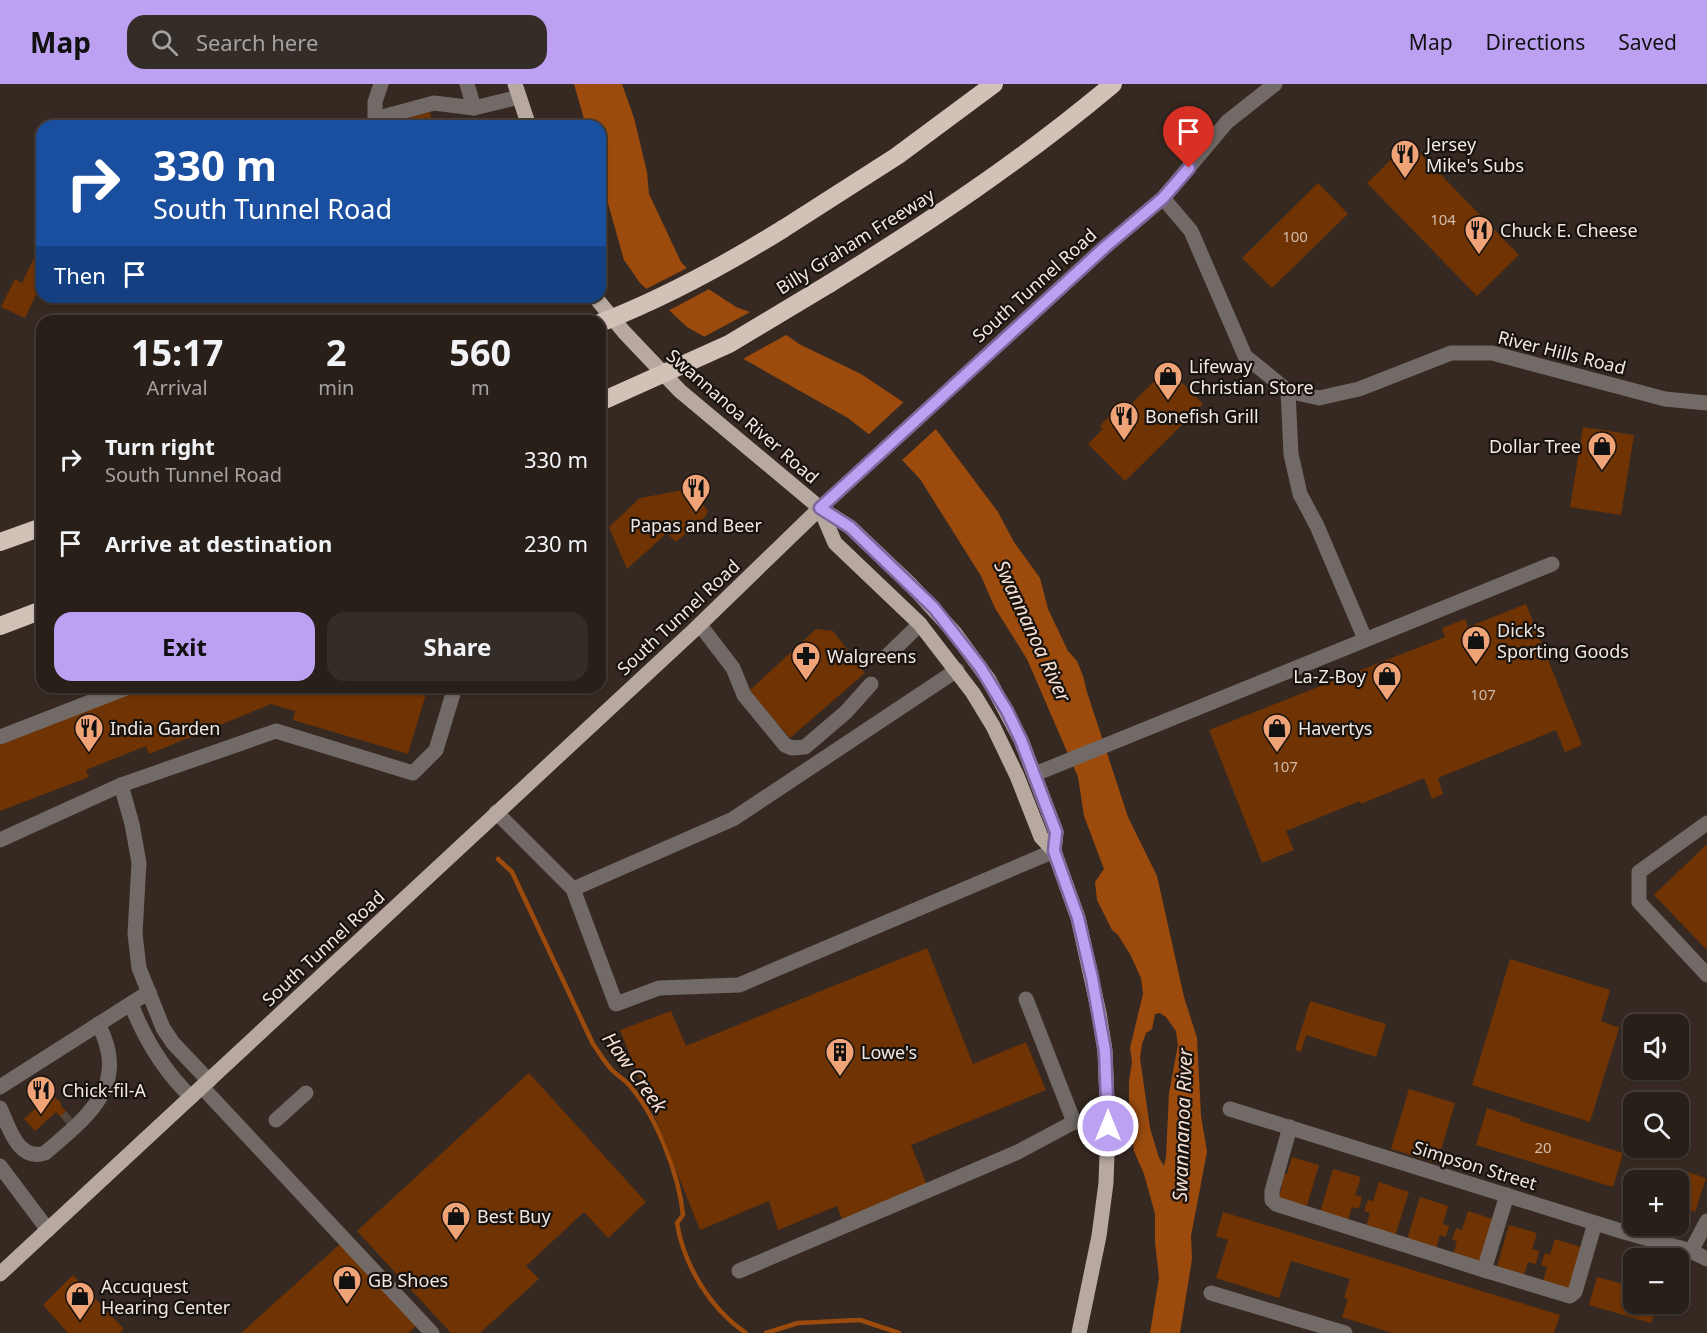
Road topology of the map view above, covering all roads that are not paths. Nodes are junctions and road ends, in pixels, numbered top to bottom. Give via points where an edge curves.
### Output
1 (381, 84) edge
2 (468, 84) edge
3 (994, 84) edge
4 (1113, 84) edge
5 (1275, 84) edge
6 (517, 91) edge
7 (474, 108) junction
8 (375, 120) edge
9 (382, 120) edge
10 (528, 120) edge
11 (1163, 198) junction
12 (600, 303) edge
13 (606, 320) edge
14 (1288, 391) junction
15 (606, 399) edge
16 (1707, 403) edge
17 (820, 508) junction
18 (36, 529) edge
19 (0, 542) edge
20 (1552, 564) dead end
21 (36, 612) edge
22 (920, 624) junction
23 (700, 625) junction
24 (0, 626) edge
25 (1365, 639) junction
26 (887, 656) dead end
27 (957, 670) junction
28 (871, 684) dead end
29 (114, 693) edge
30 (453, 693) edge
31 (0, 737) edge
32 (1035, 774) junction
33 (121, 786) junction
34 (496, 812) junction
35 (1707, 823) edge
36 (0, 840) edge
37 (1054, 851) junction
38 (573, 889) junction
39 (1707, 975) edge
40 (149, 992) junction
41 (1026, 999) dead end
42 (131, 1004) junction
43 (94, 1027) junction
44 (0, 1087) edge
45 (200, 1089) junction
46 (306, 1093) dead end
47 (0, 1108) edge
48 (1230, 1109) dead end
49 (276, 1120) dead end
50 (1074, 1122) junction
51 (1108, 1123) junction
52 (1290, 1127) junction
53 (0, 1166) edge
54 (1507, 1196) junction
55 (1707, 1221) edge
56 (1595, 1223) junction
57 (48, 1230) junction
58 (1691, 1251) junction
59 (1707, 1259) edge
60 (1484, 1270) junction
61 (739, 1271) dead end
62 (0, 1274) edge
63 (1211, 1293) dead end
64 (432, 1333) edge
65 (1079, 1333) edge
66 (1345, 1333) edge

1 - 8 street
2 - 7 street
3 - 13 highway, bridge via 897,156 783,229 678,289
4 - 15 highway, Billy Graham Freeway, bridge via 982,185 905,237 729,344
5 - 11 street, South Tunnel Road via 1227,122
6 - 7 street
6 - 10 main road
7 - 9 street via 434,104
11 - 14 street, River Hills Road via 1191,231 1245,356
11 - 17 street, South Tunnel Road
12 - 17 main road, Swannanoa River Road via 680,391
14 - 16 street, River Hills Road via 1319,398 1359,389 1451,353 1492,353 1665,399
14 - 25 street via 1292,454 1300,494
17 - 22 main road, Swannanoa River Road via 835,543
17 - 23 main road, South Tunnel Road
17 - 32 main road, Swannanoa River Road via 858,534 954,632 1007,711
18 - 19 highway
20 - 25 street
21 - 24 highway
22 - 26 street
22 - 27 main road, Swannanoa River Road
23 - 28 street via 734,668 744,695 785,745 792,748 805,747
23 - 34 main road, South Tunnel Road
25 - 32 street
27 - 37 main road, Swannanoa River Road via 1006,752 1041,837
27 - 38 street via 733,819
29 - 31 street
30 - 33 street via 436,750 413,773 276,731
32 - 37 main road, Swannanoa River Road via 1056,832
33 - 36 street
33 - 40 street via 139,863 136,953
34 - 38 street
34 - 45 main road, South Tunnel Road
35 - 39 street via 1639,872 1639,902
37 - 38 street via 739,986 659,988 616,1005
37 - 51 main road, Swannanoa River Road via 1078,918 1099,1013
40 - 42 street
40 - 45 street via 155,1012
41 - 50 street
42 - 43 street
42 - 45 street via 150,1046 174,1080
43 - 44 street
43 - 44 street via 103,1058 101,1081 90,1099 39,1144 29,1144
43 - 47 street via 109,1047 108,1082 81,1120 45,1153 30,1154 17,1144
45 - 57 main road, South Tunnel Road
45 - 64 street
46 - 49 street
48 - 52 street, Simpson Street
50 - 51 street
50 - 61 street via 1018,1152
51 - 65 main road, Swannanoa River Road via 1099,1236
52 - 54 street, Simpson Street
52 - 60 street via 1272,1191 1276,1204
53 - 57 street
54 - 56 street, Simpson Street
54 - 60 street
55 - 58 street
56 - 58 street, Simpson Street
56 - 60 street via 1575,1292 1570,1296
57 - 62 main road, South Tunnel Road
58 - 59 street, Simpson Street
63 - 66 street

